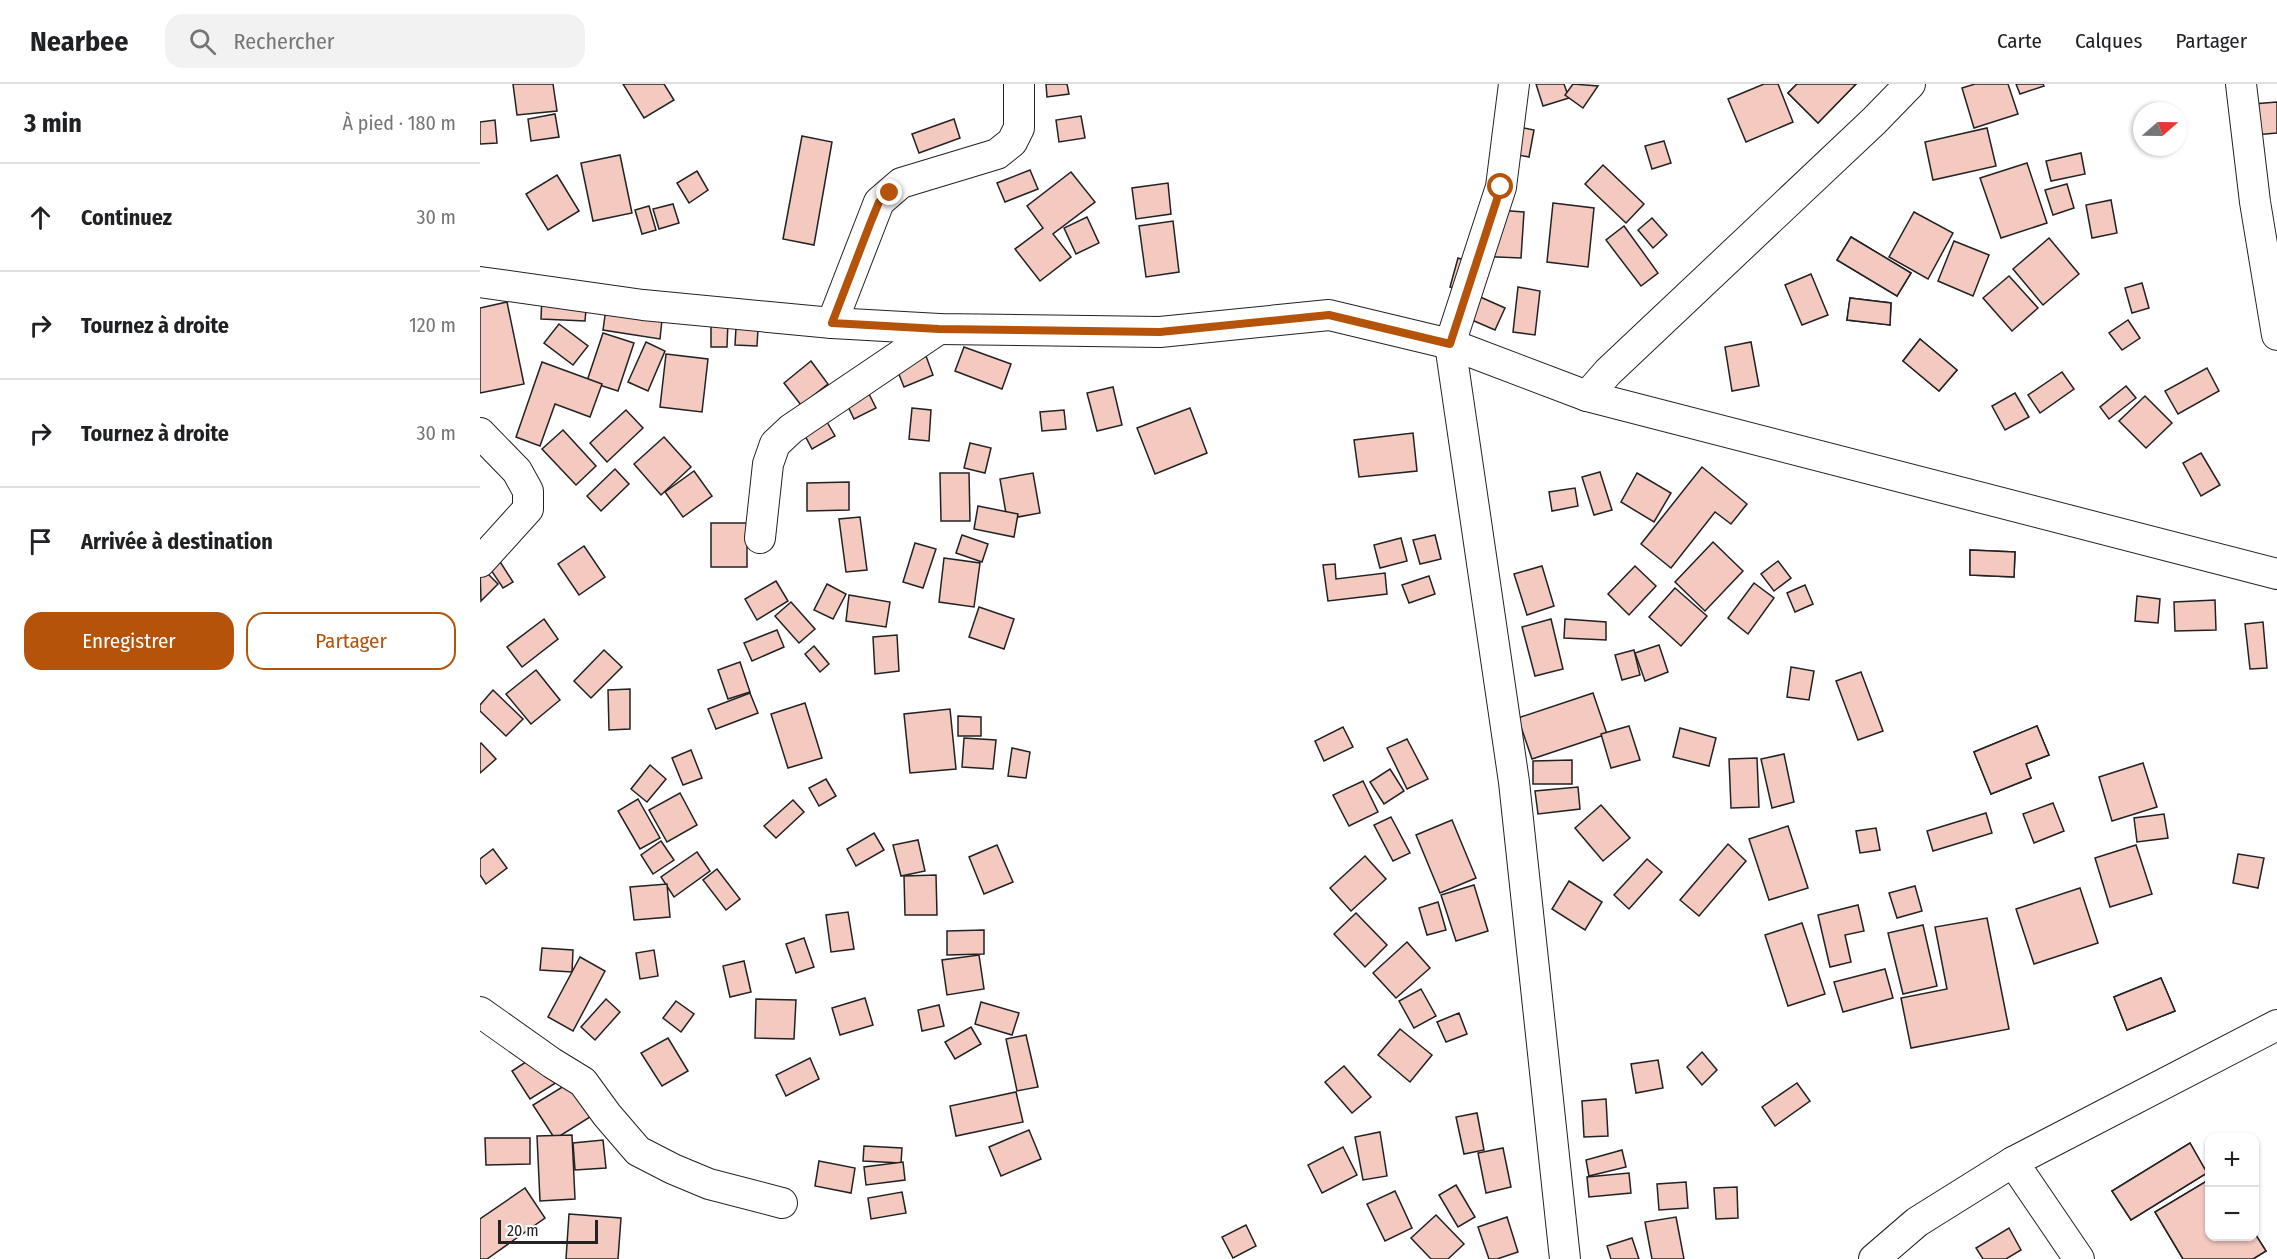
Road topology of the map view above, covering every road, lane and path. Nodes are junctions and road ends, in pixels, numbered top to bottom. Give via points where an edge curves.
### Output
1 (1019, 84) edge
2 (1514, 84) edge
3 (1910, 84) edge
4 (2241, 84) edge
5 (2266, 200) edge
6 (480, 282) edge
7 (832, 323) junction
8 (939, 329) junction
9 (2277, 335) edge
10 (1450, 344) junction
11 (1587, 396) junction
12 (480, 433) edge
13 (760, 538) dead end
14 (480, 562) edge
15 (2277, 574) edge
16 (480, 1012) edge
17 (2277, 1025) edge
18 (2013, 1162) junction
19 (782, 1203) dead end
20 (1917, 1222) junction
21 (1565, 1259) edge
22 (1874, 1259) edge
23 (1908, 1259) edge
24 (2079, 1259) edge

1 - 7 street via 1019,128 1012,142 997,154 902,183 879,202
2 - 10 street via 1501,187
3 - 11 street
4 - 5 street
5 - 9 street
6 - 7 street via 643,305
7 - 8 street
8 - 10 street via 1160,332 1329,315
8 - 13 street via 791,429 775,444 768,464
10 - 11 street
10 - 21 street via 1514,782
11 - 15 street
12 - 14 street via 517,471 528,490 528,509
16 - 19 street via 583,1082 638,1150 710,1184
17 - 18 street
18 - 20 street
18 - 24 street
20 - 22 street
20 - 23 street

